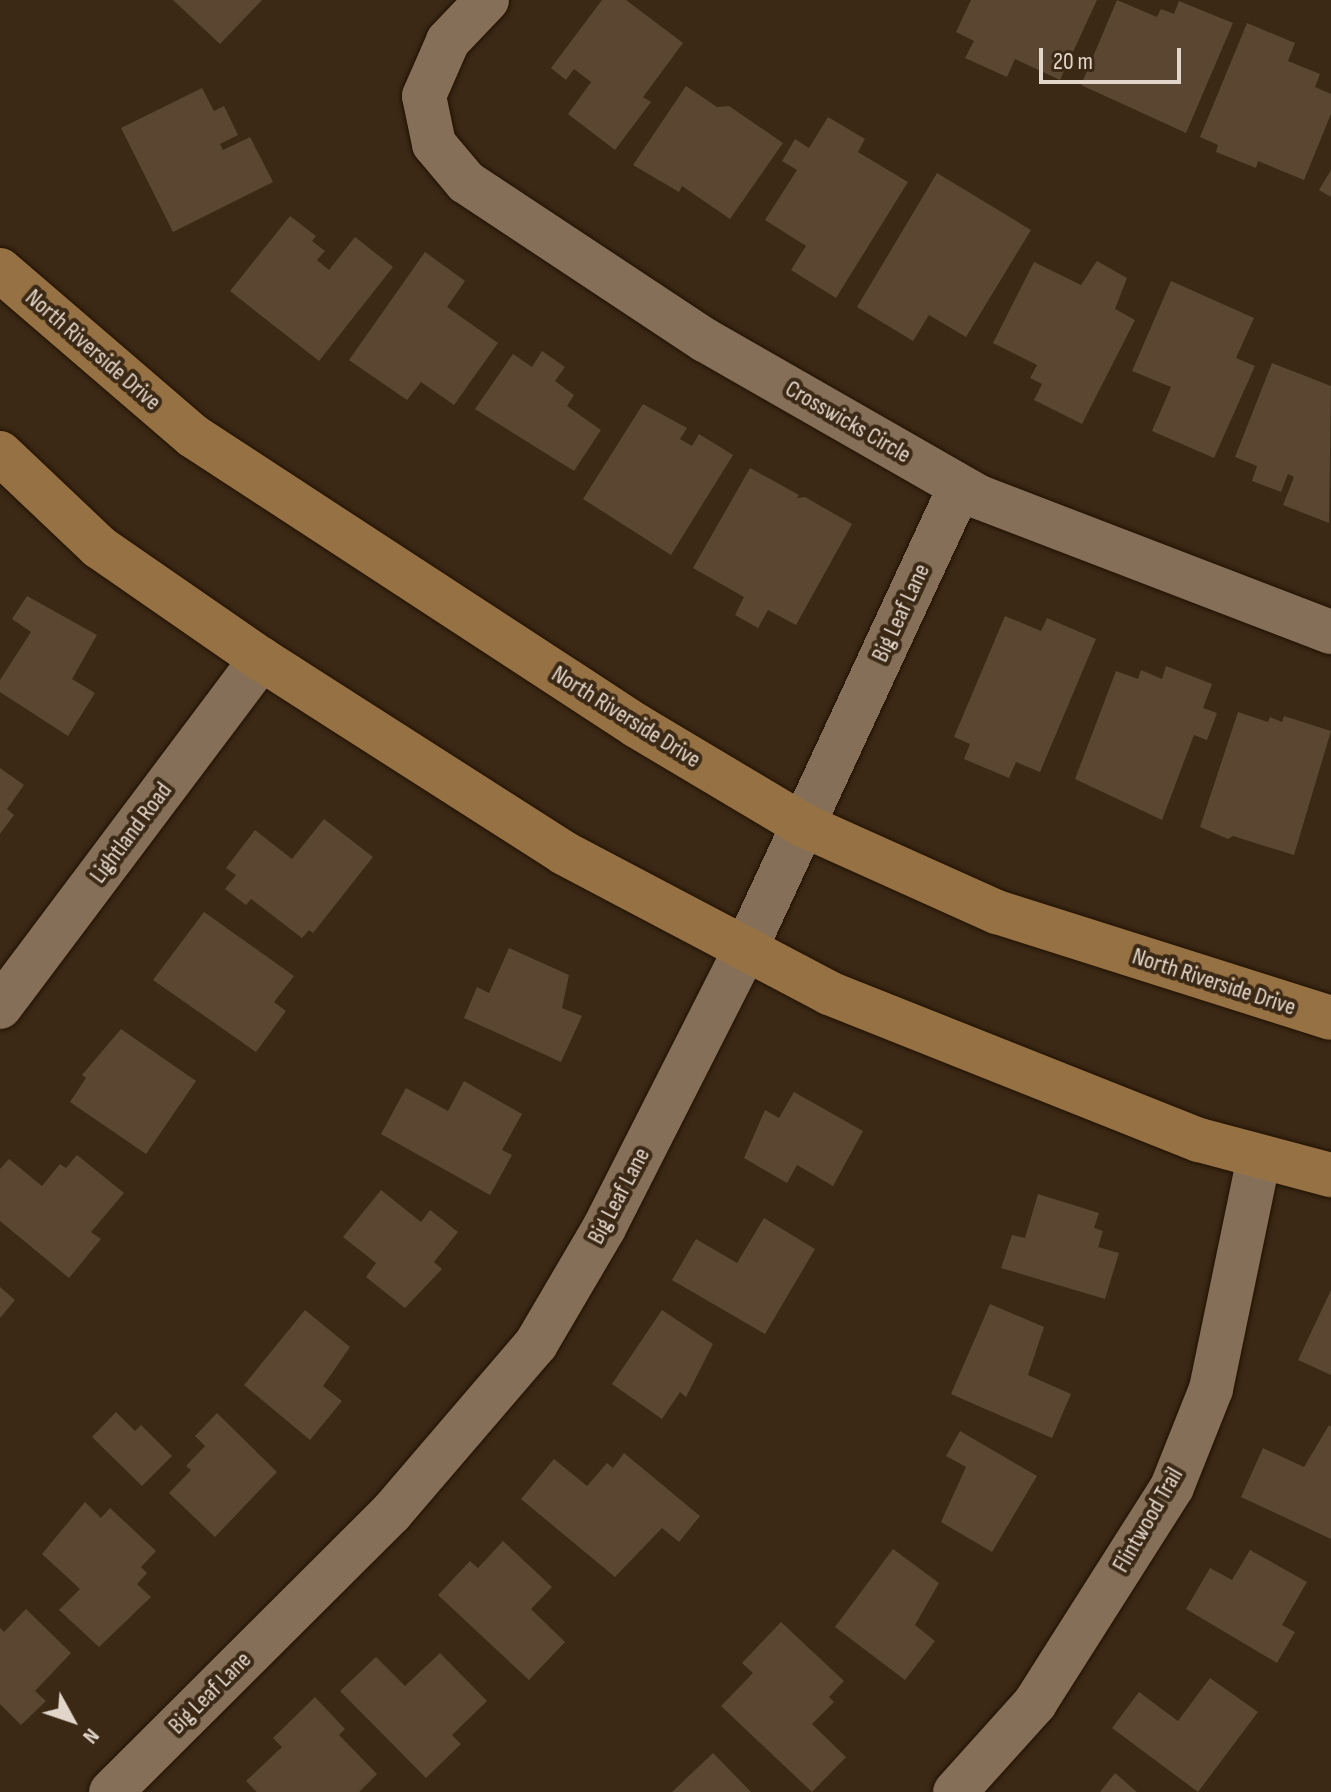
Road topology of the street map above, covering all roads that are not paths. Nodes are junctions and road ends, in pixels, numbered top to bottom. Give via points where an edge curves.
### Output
1 (487, 0) edge
2 (0, 270) edge
3 (0, 453) edge
4 (960, 487) junction
5 (1331, 632) edge
6 (261, 659) junction
7 (803, 825) junction
8 (746, 948) junction
9 (0, 1007) edge
10 (1331, 1018) edge
11 (1259, 1158) junction
12 (1331, 1175) edge
13 (111, 1792) edge
14 (955, 1792) edge

1 - 4 street, Crosswicks Circle via 448,41 424,96 434,144 466,182 705,340
2 - 7 main road, North Riverside Drive via 193,436 637,726
3 - 6 main road via 99,547
4 - 5 street, Crosswicks Circle
4 - 7 street, Big Leaf Lane
6 - 8 main road via 564,853
6 - 9 street, Lightland Road
7 - 8 street, Big Leaf Lane
7 - 10 main road, North Riverside Drive via 997,912
8 - 11 main road via 829,993 1199,1140
8 - 13 street, Big Leaf Lane via 604,1228 536,1344 391,1513
11 - 12 main road
11 - 14 street, Flintwood Trail via 1211,1389 1172,1487 1035,1703

